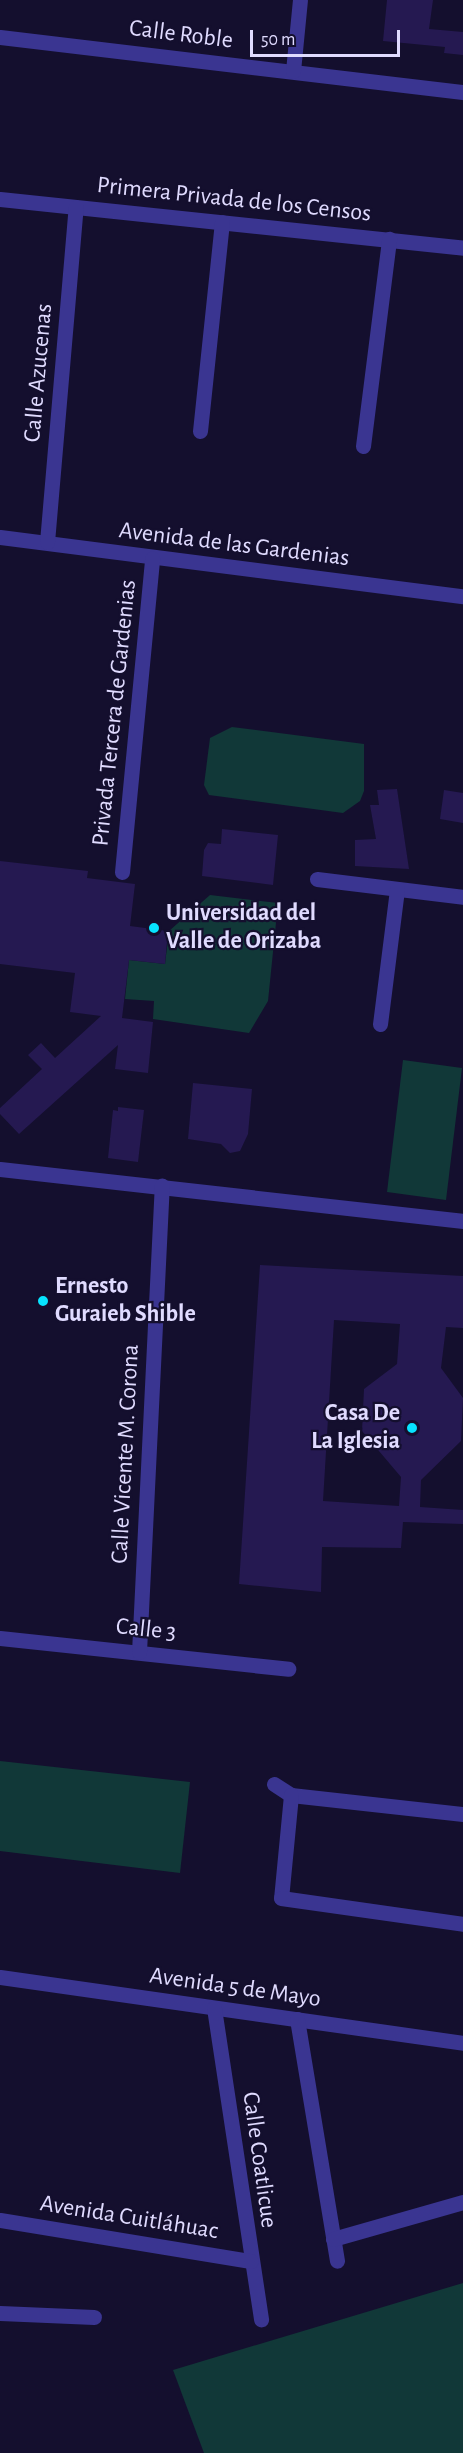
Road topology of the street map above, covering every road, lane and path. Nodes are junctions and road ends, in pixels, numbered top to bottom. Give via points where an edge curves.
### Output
1 (300, 0) edge
2 (0, 37) edge
3 (293, 71) junction
4 (463, 92) edge
5 (0, 199) edge
6 (76, 207) junction
7 (222, 222) junction
8 (389, 238) junction
9 (463, 248) edge
10 (200, 431) dead end
11 (363, 446) dead end
12 (0, 537) edge
13 (47, 542) junction
14 (153, 558) junction
15 (463, 596) edge
16 (122, 872) dead end
17 (317, 879) dead end
18 (397, 889) junction
19 (463, 897) edge
20 (380, 1024) dead end
21 (0, 1169) edge
22 (162, 1186) junction
23 (463, 1221) edge
24 (0, 1638) edge
25 (140, 1652) junction
26 (288, 1669) dead end
27 (274, 1784) dead end
28 (291, 1795) junction
29 (463, 1814) edge
30 (463, 1924) edge
31 (0, 1977) edge
32 (214, 2008) junction
33 (297, 2019) junction
34 (463, 2043) edge
35 (463, 2202) edge
36 (0, 2220) edge
37 (333, 2239) junction
38 (251, 2261) junction
39 (337, 2261) dead end
40 (0, 2313) edge
41 (94, 2317) dead end
42 (261, 2319) dead end

1 - 3 street
2 - 3 street, Calle Roble
3 - 4 street, Calle Roble
5 - 6 street, Primera Privada de los Censos
6 - 7 street, Primera Privada de los Censos
6 - 13 street, Calle Azucenas
7 - 8 street, Primera Privada de los Censos
7 - 10 street
8 - 9 street, Primera Privada de los Censos
8 - 11 street
12 - 13 street, Avenida de las Gardenias
13 - 14 street, Avenida de las Gardenias
14 - 15 street, Avenida de las Gardenias
14 - 16 street, Privada Tercera de Gardenias
17 - 18 street
18 - 19 street
18 - 20 street
21 - 22 street
22 - 23 street
22 - 25 street, Calle Vicente M. Corona
24 - 25 street, Calle 3
25 - 26 street, Calle 3
27 - 28 street
28 - 29 street
28 - 30 street via 281,1898
31 - 32 street, Avenida 5 de Mayo
32 - 33 street, Avenida 5 de Mayo
32 - 38 street, Calle Coatlicue
33 - 34 street, Avenida 5 de Mayo
33 - 37 street
35 - 37 street
36 - 38 street, Avenida Cuitláhuac
37 - 39 street
38 - 42 street, Calle Coatlicue
40 - 41 street

